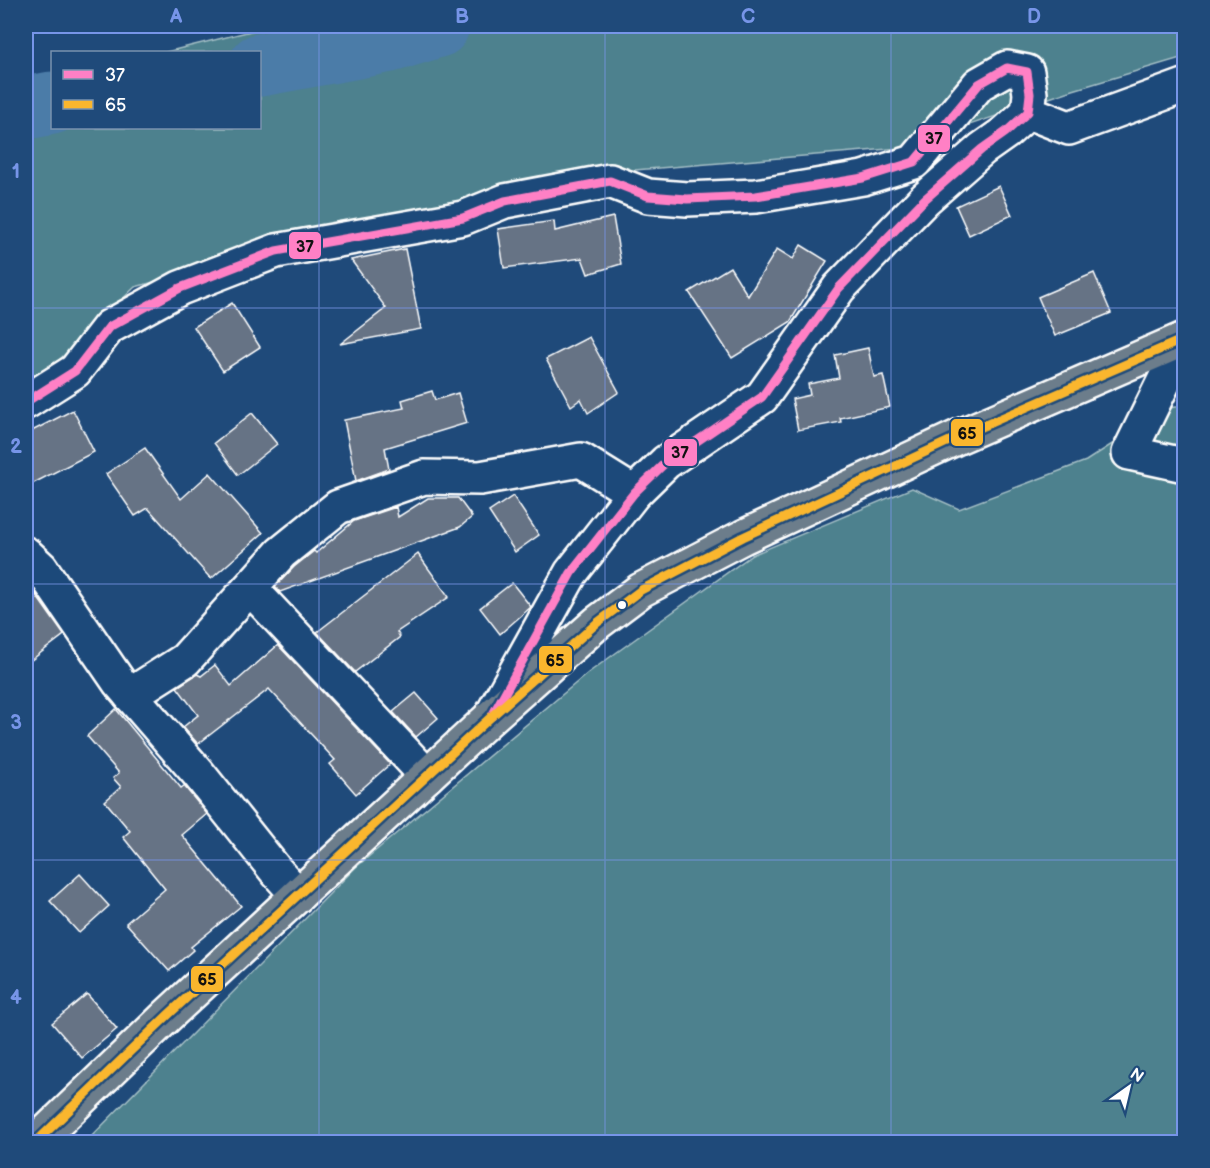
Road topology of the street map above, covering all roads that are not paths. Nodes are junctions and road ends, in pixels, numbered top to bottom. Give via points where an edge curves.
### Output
1 (1185, 86) edge
2 (1028, 112) junction
3 (1172, 355) edge
4 (26, 402) edge
5 (1185, 465) edge
6 (634, 493) junction
7 (26, 554) edge
8 (251, 589) junction
9 (130, 695) junction
10 (492, 716) junction
11 (427, 776) junction
12 (298, 895) junction
13 (36, 1143) edge

1 - 2 street via 1069,128
2 - 4 street via 1027,72 1007,68 979,84 914,162 863,178 756,196 687,199 648,196 609,181 505,201 463,218 276,251 180,288 110,327 75,372
2 - 6 street via 925,199 839,288 762,397 666,462
3 - 5 street via 1130,453
3 - 10 main road via 928,451 743,537 641,591 597,623
6 - 8 street via 581,460 480,478 424,477 338,507 281,553
6 - 10 street via 571,573
7 - 9 street via 41,568
8 - 9 street via 186,660
8 - 11 street
9 - 12 street
10 - 11 main road
11 - 12 main road
12 - 13 main road

